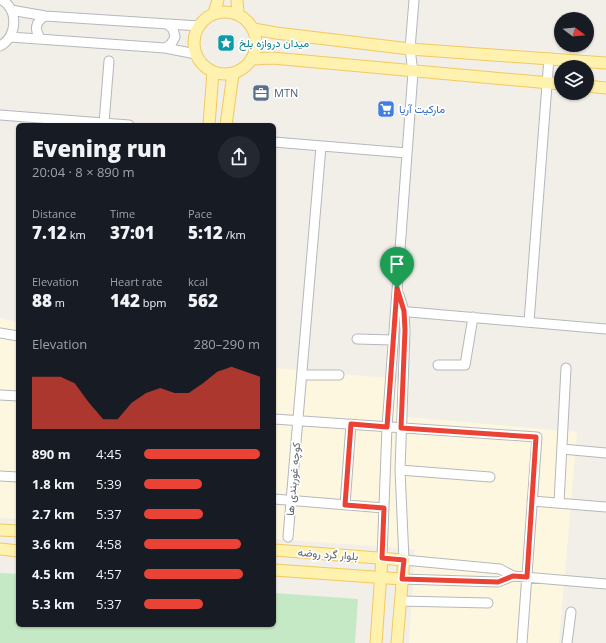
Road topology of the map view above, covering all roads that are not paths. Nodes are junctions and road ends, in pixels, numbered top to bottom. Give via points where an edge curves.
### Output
1 (2, 0) edge
2 (218, 0) edge
3 (237, 0) edge
4 (414, 0) edge
5 (11, 10) junction
6 (214, 13) junction
7 (238, 14) junction
8 (45, 16) junction
9 (167, 24) junction
10 (199, 26) junction
11 (254, 29) junction
12 (10, 37) junction
13 (41, 39) junction
14 (0, 46) edge
15 (165, 48) junction
16 (410, 49) junction
17 (196, 54) junction
18 (549, 58) junction
19 (252, 59) junction
20 (109, 61) dead end
21 (606, 63) edge
22 (212, 72) junction
23 (413, 72) junction
24 (233, 74) junction
25 (548, 83) junction
26 (554, 83) edge
27 (594, 87) edge
28 (606, 88) edge
29 (0, 115) edge
30 (97, 123) edge
31 (109, 123) edge
32 (209, 123) edge
33 (226, 123) edge
34 (276, 142) edge
35 (321, 146) junction
36 (407, 153) junction
37 (400, 311) junction
38 (472, 317) junction
39 (529, 322) junction
40 (606, 329) edge
41 (0, 333) edge
42 (16, 336) edge
43 (357, 339) dead end
44 (393, 340) junction
45 (438, 365) dead end
46 (566, 368) dead end
47 (303, 375) junction
48 (339, 375) dead end
49 (0, 395) edge
50 (16, 396) edge
51 (276, 419) edge
52 (299, 420) junction
53 (351, 424) junction
54 (387, 427) junction
55 (401, 428) junction
56 (562, 449) junction
57 (606, 453) edge
58 (400, 470) junction
59 (0, 476) edge
60 (16, 477) edge
61 (490, 477) dead end
62 (276, 499) edge
63 (291, 500) junction
64 (532, 501) junction
65 (559, 503) junction
66 (345, 505) junction
67 (606, 506) edge
68 (384, 508) junction
69 (0, 530) edge
70 (16, 531) edge
71 (288, 537) dead end
72 (0, 549) edge
73 (276, 550) edge
74 (16, 551) edge
75 (382, 558) junction
76 (404, 560) junction
77 (276, 570) edge
78 (513, 576) junction
79 (527, 577) junction
80 (381, 578) junction
81 (402, 579) junction
82 (606, 584) edge
83 (400, 601) junction
84 (488, 604) dead end
85 (571, 612) dead end
86 (376, 643) edge
87 (397, 643) edge
88 (522, 643) edge
89 (567, 643) edge

1 - 5 street
2 - 6 main road
3 - 7 main road
4 - 16 street
5 - 8 street
5 - 12 street via 14,19
6 - 7 main road via 226,11
6 - 10 main road via 205,18
7 - 11 main road
8 - 9 street
8 - 13 street via 36,26
9 - 10 street
9 - 15 street via 173,29 175,37
10 - 17 main road via 194,40
11 - 16 main road via 276,34
11 - 19 main road via 257,44
12 - 13 street
12 - 14 street
13 - 15 street
15 - 17 street
16 - 18 main road
16 - 23 street
17 - 22 main road via 205,68
18 - 21 main road
18 - 25 street
19 - 23 main road via 272,58
19 - 24 main road via 244,68
20 - 31 street
22 - 24 main road
22 - 32 main road
23 - 25 main road
23 - 36 street
24 - 33 main road
25 - 26 main road
25 - 39 street
27 - 28 main road
29 - 30 street
34 - 35 street
35 - 36 street
35 - 47 street, کوچه غوربندی ها
36 - 37 street via 397,288
37 - 38 street
37 - 44 street
37 - 55 street via 405,363
38 - 39 street
38 - 45 street via 465,365
39 - 40 street
41 - 42 street
43 - 44 street
44 - 54 street
46 - 56 street
47 - 48 street
47 - 52 street, کوچه غوربندی ها
49 - 50 street
51 - 52 street
52 - 53 street
52 - 63 street, کوچه غوربندی ها
53 - 54 street
53 - 66 street
54 - 55 street
54 - 68 street
55 - 58 street
55 - 64 street via 536,437
56 - 57 street
56 - 65 street
58 - 61 street
58 - 76 street
59 - 60 street
62 - 63 street
63 - 66 street
63 - 71 street, کوچه غوربندی ها
64 - 65 street
64 - 79 street
65 - 67 street
66 - 68 street
68 - 75 street
69 - 70 main road
72 - 74 main road
73 - 75 main road, بلوار گرد روضه
75 - 76 main road, بلوار گرد روضه
75 - 80 main road
76 - 78 street via 500,569
76 - 81 main road
77 - 80 main road, بلوار گرد روضه
78 - 79 street
78 - 81 street via 498,582
79 - 82 street
79 - 88 street
80 - 81 main road, بلوار گرد روضه
80 - 86 main road
81 - 83 main road
83 - 84 street
83 - 87 main road
85 - 89 street

